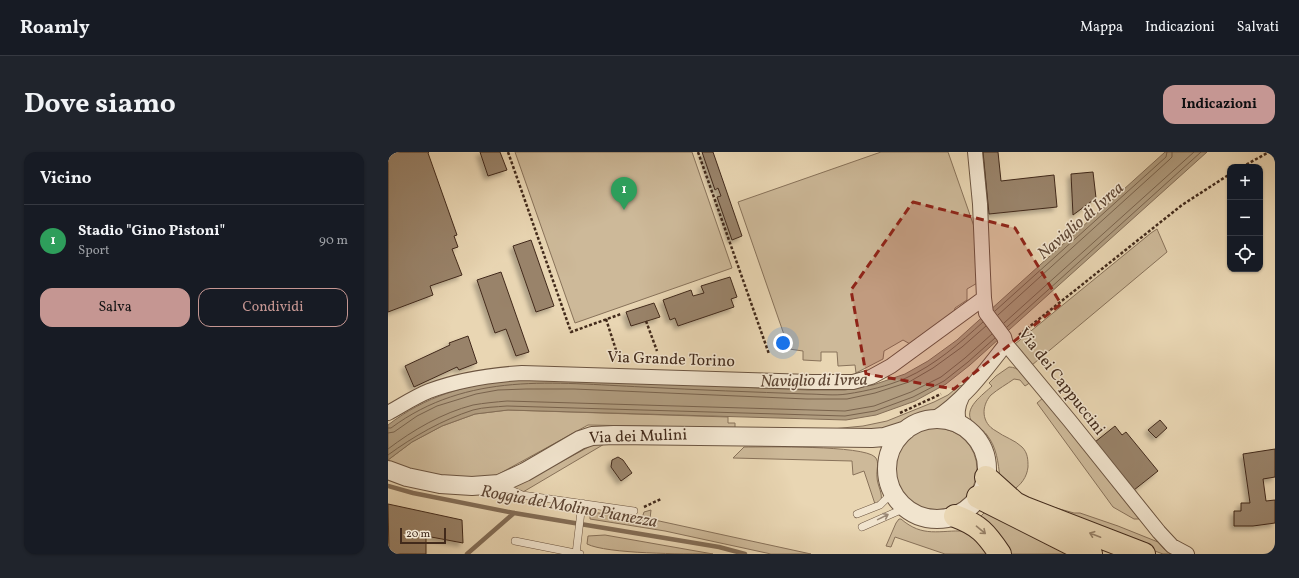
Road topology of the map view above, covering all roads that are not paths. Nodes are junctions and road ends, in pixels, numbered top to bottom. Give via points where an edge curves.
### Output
1 (976, 152) edge
2 (984, 298) junction
3 (1005, 341) junction
4 (962, 397) junction
5 (388, 413) edge
6 (934, 419) junction
7 (959, 424) junction
8 (906, 430) junction
9 (853, 438) junction
10 (887, 461) junction
11 (388, 470) edge
12 (986, 477) junction
13 (499, 484) junction
14 (892, 493) junction
15 (978, 497) junction
16 (581, 507) junction
17 (904, 508) junction
18 (634, 511) road end
19 (857, 514) dead end
20 (955, 516) junction
21 (862, 527) dead end
22 (515, 541) dead end
23 (577, 554) edge
24 (1000, 554) edge
25 (1092, 554) edge
26 (1144, 554) edge
27 (1187, 554) edge

1 - 2 street, Via dei Cappuccini
2 - 3 street, Via dei Cappuccini via 986,312
2 - 5 street, Via Grande Torino via 891,366 853,382 496,374 427,392
3 - 4 street via 983,374
3 - 27 street, Via dei Cappuccini via 1159,532 1172,546
4 - 6 street
4 - 7 street via 957,413
6 - 7 street
6 - 8 street
7 - 12 street via 978,441 984,452
8 - 9 street, Via dei Mulini via 884,437
8 - 10 street via 897,438
9 - 10 street, Via dei Mulini via 873,445
9 - 13 street, Via dei Mulini via 592,436
10 - 14 street via 886,472
11 - 13 street, Via dei Mulini via 440,484
12 - 15 street
26 -> 12 main road via 1025,508 1015,503
13 - 16 lane via 522,495
14 - 17 street
14 - 19 lane via 880,505
15 - 20 street via 968,508
15 - 25 main road
16 - 18 lane
16 - 23 lane
17 - 20 street via 929,519
21 -> 17 lane
20 -> 24 main road via 978,527
22 - 23 lane

